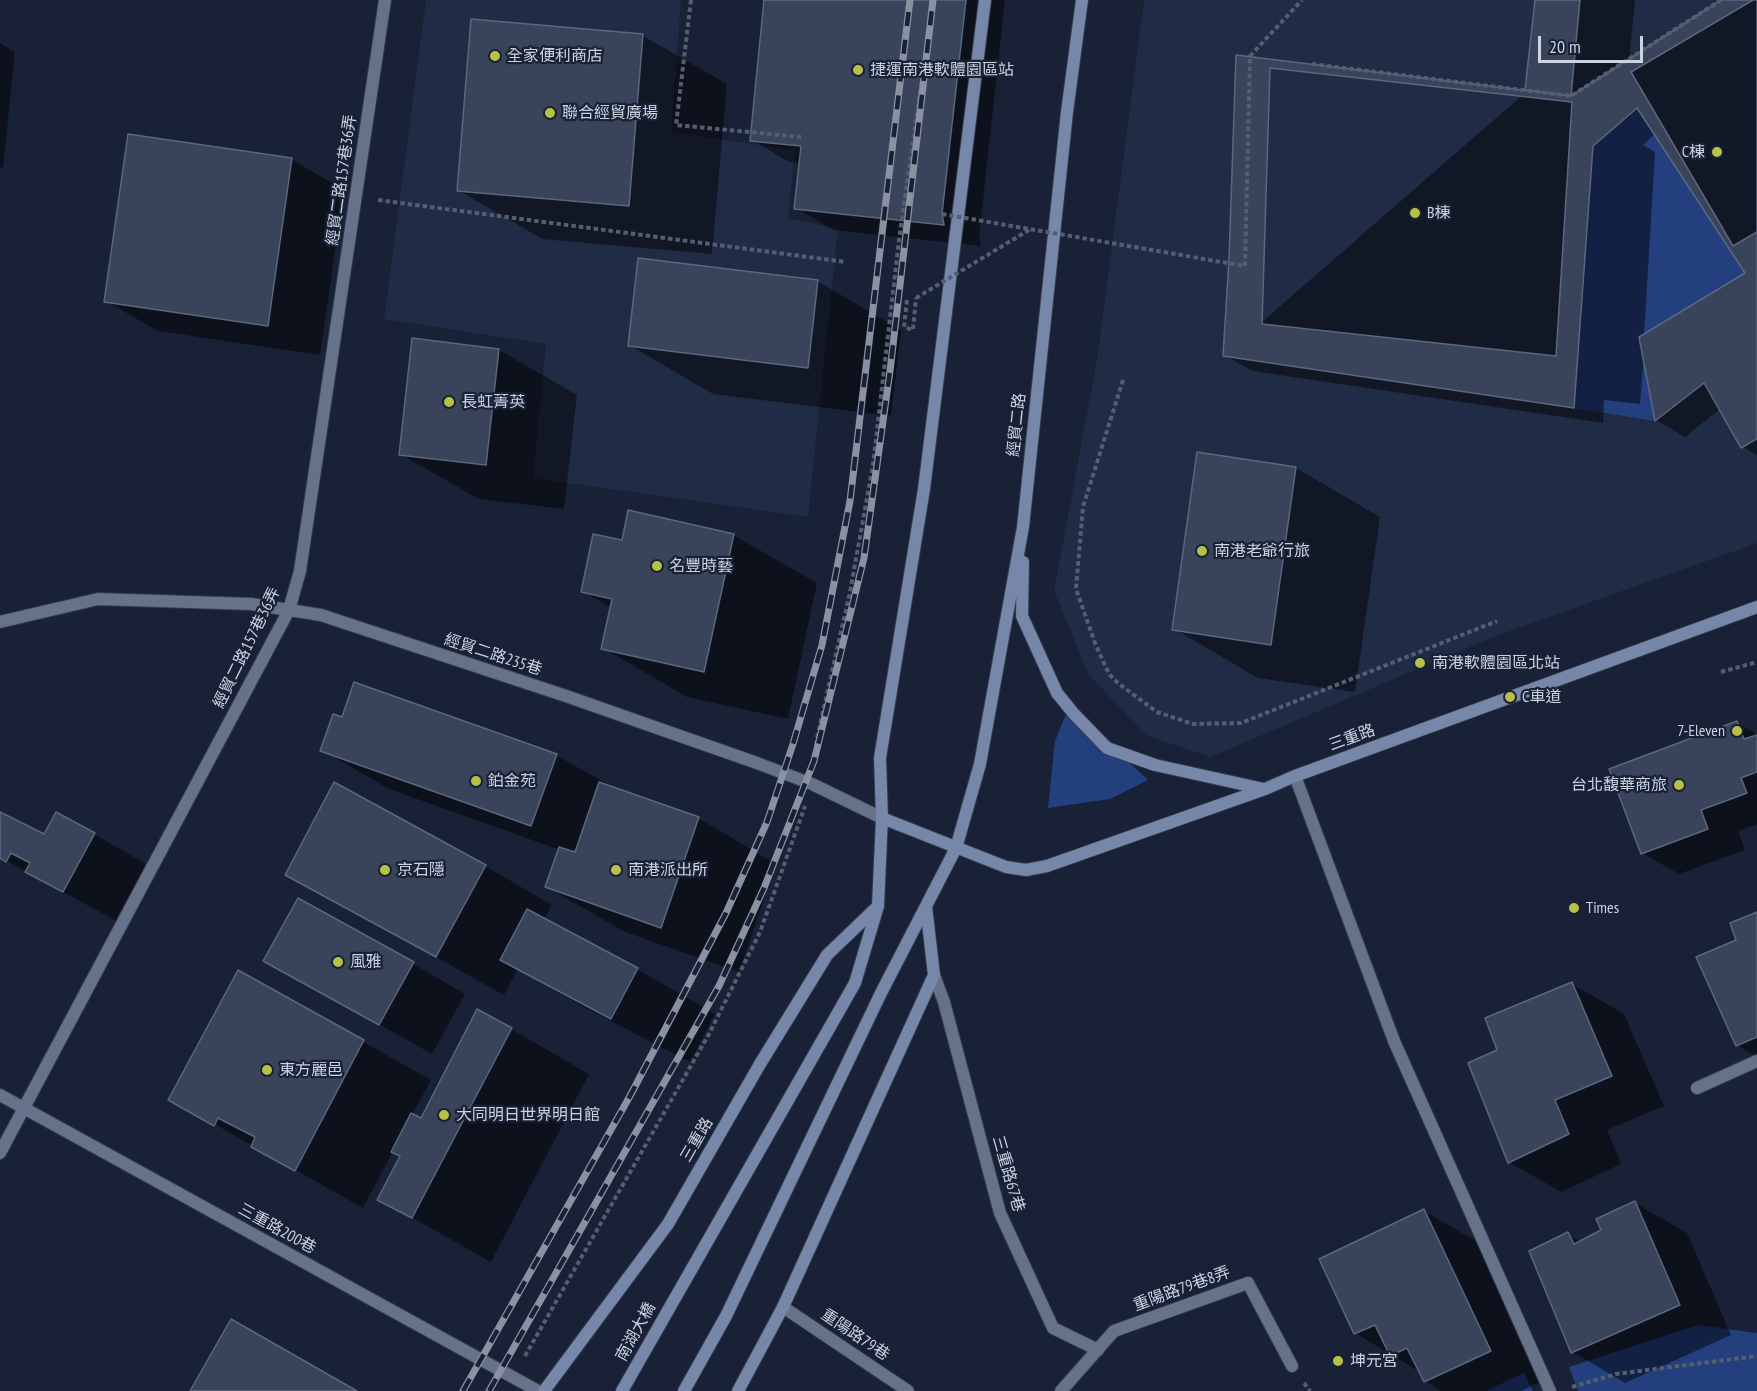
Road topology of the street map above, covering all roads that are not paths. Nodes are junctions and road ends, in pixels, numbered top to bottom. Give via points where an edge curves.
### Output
1 (385, 0) edge
2 (985, 0) edge
3 (1082, 0) edge
4 (1023, 527) junction
5 (289, 609) junction
6 (1756, 611) edge
7 (0, 622) edge
8 (1295, 776) junction
9 (1265, 789) junction
10 (882, 818) junction
11 (956, 848) junction
12 (926, 905) junction
13 (878, 906) junction
14 (934, 975) junction
15 (1757, 1060) edge
16 (1697, 1088) dead end
17 (0, 1095) edge
18 (24, 1108) junction
19 (0, 1153) edge
20 (783, 1307) junction
21 (1098, 1350) junction
22 (1292, 1366) dead end
23 (538, 1391) edge
24 (544, 1391) edge
25 (622, 1391) edge
26 (684, 1391) edge
27 (738, 1391) edge
28 (908, 1391) edge
29 (1061, 1391) edge
30 (1550, 1391) edge

1 - 5 street, 經貿二路157巷36弄 via 300,571
2 - 10 main road via 924,489 880,758
3 - 4 main road, 經貿二路
4 - 9 main road via 1022,616 1057,693 1074,714 1107,748 1155,765
4 - 11 main road, 經貿二路 via 980,764
5 - 7 street, 經貿二路235巷 via 98,598
5 - 10 street, 經貿二路235巷 via 321,615 757,763 813,784
5 - 18 street, 經貿二路157巷36弄
6 - 8 main road, 三重路
8 - 9 main road, 三重路
8 - 30 street via 1394,1041
9 - 11 main road, 三重路 via 1047,866 1026,870 1006,867
10 - 11 main road, 經貿二路235巷
10 - 13 main road, 南湖大橋
11 - 12 main road, 經貿二路
12 - 14 main road
12 - 26 main road, 經貿二路 via 726,1316
13 - 24 main road, 三重路 via 827,955 668,1224
13 - 25 main road, 南湖大橋 via 855,983
14 - 20 main road
14 - 21 street, 三重路67巷 via 1000,1213 1053,1328
15 - 16 street
17 - 18 street, 三重路200巷
18 - 19 street, 經貿二路157巷36弄
18 - 23 street, 三重路200巷
20 - 27 main road
20 - 28 street, 重陽路79巷
21 - 22 street, 重陽路79巷8弄 via 1114,1331 1248,1283
21 - 29 street, 重陽路79巷8弄

